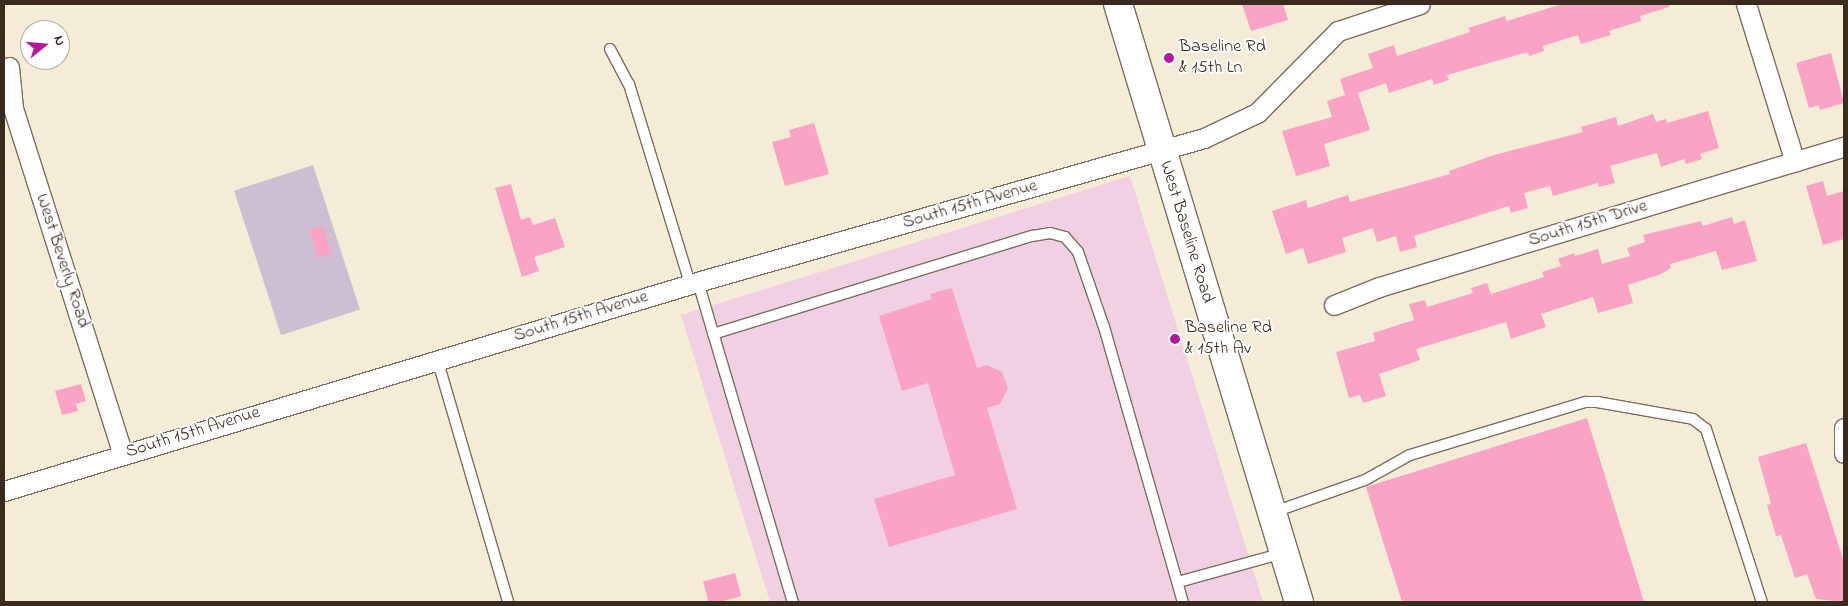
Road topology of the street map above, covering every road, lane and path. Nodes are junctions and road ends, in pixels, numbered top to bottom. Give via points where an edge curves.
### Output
1 (1118, 4) edge
2 (1420, 4) edge
3 (1746, 4) edge
4 (610, 49) dead end
5 (9, 66) dead end
6 (1844, 147) edge
7 (1161, 152) junction
8 (1795, 162) junction
9 (694, 283) junction
10 (1334, 305) dead end
11 (712, 334) junction
12 (438, 362) junction
13 (1844, 428) edge
14 (1844, 453) edge
15 (123, 454) junction
16 (4, 491) edge
17 (1271, 512) junction
18 (1284, 552) junction
19 (1178, 582) junction
20 (508, 602) edge
21 (793, 602) edge
22 (1183, 602) edge
23 (1299, 602) edge
24 (1762, 602) edge

1 - 7 main road, West Baseline Road
2 - 7 street, South 15th Avenue via 1338,30 1257,112 1221,131
3 - 8 street
4 - 9 lane via 629,84
5 - 15 street, West Beverly Road via 13,108
6 - 8 street, South 15th Drive
7 - 9 street, South 15th Avenue
7 - 17 main road, West Baseline Road
8 - 10 street, South 15th Drive via 1379,287
9 - 11 lane
9 - 12 street, South 15th Avenue
11 - 19 lane via 1032,236 1050,233 1065,237 1078,252 1104,327
11 - 21 lane
12 - 15 street, South 15th Avenue
12 - 20 lane
13 - 14 street
15 - 16 street, South 15th Avenue
17 - 18 main road, West Baseline Road
17 - 24 lane via 1365,480 1410,455 1586,402 1693,419 1706,428
18 - 19 lane
18 - 23 main road, West Baseline Road
19 - 22 lane

